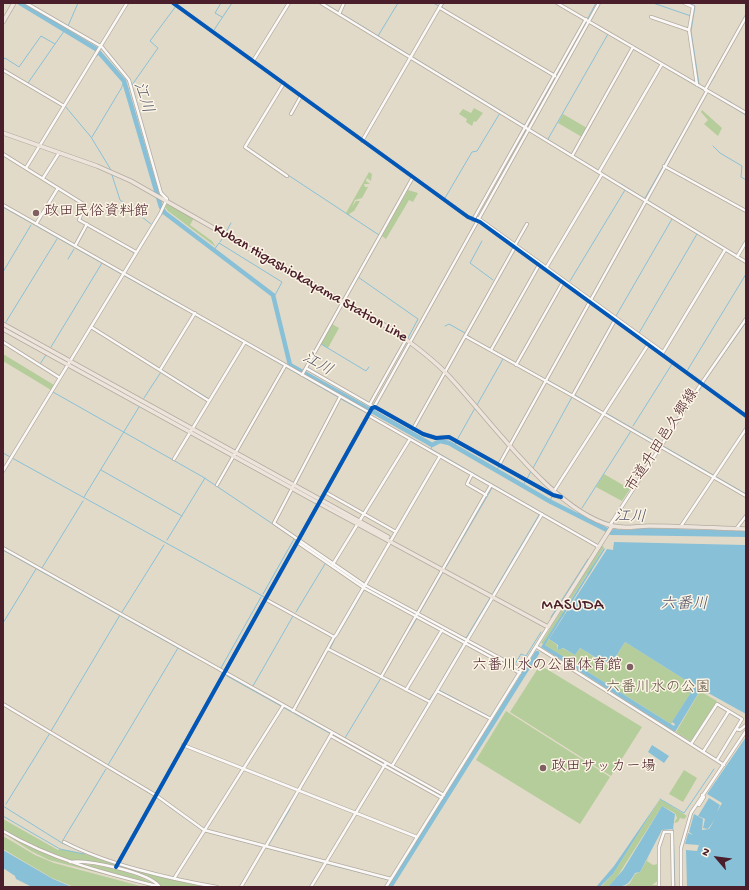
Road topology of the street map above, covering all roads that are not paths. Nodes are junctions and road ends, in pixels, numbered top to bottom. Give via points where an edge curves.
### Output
1 (13, 3) edge
2 (26, 3) edge
3 (126, 3) edge
4 (173, 3) edge
5 (288, 3) edge
6 (322, 3) edge
7 (344, 3) edge
8 (442, 3) edge
9 (557, 3) edge
10 (599, 3) edge
11 (684, 3) edge
12 (440, 8) junction
13 (339, 13) junction
14 (651, 17) dead end
15 (746, 17) edge
16 (585, 20) junction
17 (3, 22) edge
18 (588, 22) junction
19 (690, 30) junction
20 (100, 47) junction
21 (633, 48) junction
22 (411, 57) junction
23 (254, 60) junction
24 (661, 65) junction
25 (3, 70) edge
26 (555, 76) junction
27 (284, 83) junction
28 (697, 85) junction
29 (706, 90) junction
30 (301, 96) junction
31 (64, 106) junction
32 (746, 113) edge
33 (291, 114) dead end
34 (526, 128) junction
35 (3, 134) edge
36 (363, 140) junction
37 (40, 146) junction
38 (59, 153) junction
39 (3, 154) edge
40 (572, 155) junction
41 (664, 167) junction
42 (26, 168) junction
43 (600, 172) junction
44 (602, 174) junction
45 (287, 176) dead end
46 (413, 177) junction
47 (43, 178) junction
48 (58, 188) junction
49 (165, 200) junction
50 (646, 200) junction
51 (3, 206) edge
52 (746, 210) edge
53 (476, 217) junction
54 (36, 224) junction
55 (526, 224) dead end
56 (87, 225) junction
57 (746, 242) edge
58 (75, 246) junction
59 (514, 246) junction
60 (725, 250) junction
61 (136, 253) junction
62 (738, 256) junction
63 (746, 262) edge
64 (539, 265) junction
65 (546, 269) junction
66 (123, 274) junction
67 (563, 282) junction
68 (590, 300) junction
69 (344, 302) junction
70 (194, 314) junction
71 (746, 319) edge
72 (615, 320) junction
73 (3, 324) edge
74 (91, 327) junction
75 (3, 329) edge
76 (465, 336) junction
77 (408, 341) junction
78 (3, 342) edge
79 (245, 343) junction
80 (648, 345) junction
81 (491, 350) junction
82 (662, 354) junction
83 (69, 363) junction
84 (517, 364) junction
85 (285, 367) junction
86 (306, 369) junction
87 (161, 370) junction
88 (445, 372) junction
89 (302, 375) junction
90 (60, 378) junction
91 (545, 381) junction
92 (702, 382) junction
93 (573, 395) junction
94 (340, 398) junction
95 (209, 400) junction
96 (371, 406) junction
97 (369, 413) junction
98 (604, 413) junction
99 (746, 416) edge
100 (413, 428) junction
101 (746, 429) edge
102 (192, 430) junction
103 (410, 439) junction
104 (510, 445) junction
105 (661, 445) junction
106 (235, 454) junction
107 (440, 456) junction
108 (174, 459) dead end
109 (499, 465) junction
110 (3, 471) edge
111 (472, 474) junction
112 (714, 476) junction
113 (294, 484) junction
114 (218, 485) dead end
115 (491, 485) junction
116 (292, 488) junction
117 (554, 491) junction
118 (325, 492) junction
119 (486, 495) junction
120 (746, 496) edge
121 (561, 497) junction
122 (320, 501) junction
123 (363, 514) junction
124 (542, 514) junction
125 (746, 516) edge
126 (359, 522) junction
127 (681, 526) junction
128 (611, 527) junction
129 (736, 529) junction
130 (746, 529) edge
131 (395, 532) junction
132 (391, 540) junction
133 (297, 541) junction
134 (600, 547) junction
135 (3, 548) edge
136 (333, 564) junction
137 (444, 570) junction
138 (365, 586) junction
139 (492, 596) junction
140 (265, 598) junction
141 (417, 615) junction
142 (548, 627) junction
143 (442, 630) junction
144 (334, 637) junction
145 (466, 641) junction
146 (537, 647) junction
147 (328, 649) junction
148 (224, 672) junction
149 (521, 672) junction
150 (381, 676) junction
151 (406, 689) junction
152 (437, 690) junction
153 (430, 702) junction
154 (3, 704) edge
155 (282, 707) junction
156 (293, 711) junction
157 (729, 711) junction
158 (491, 719) junction
159 (746, 725) edge
160 (736, 729) junction
161 (746, 731) edge
162 (332, 734) junction
163 (691, 744) junction
164 (184, 745) junction
165 (703, 752) junction
166 (717, 760) junction
167 (386, 764) junction
168 (724, 764) junction
169 (392, 766) junction
170 (243, 768) junction
171 (298, 790) junction
172 (702, 795) junction
173 (155, 796) junction
174 (443, 796) junction
175 (699, 805) dead end
176 (356, 813) junction
177 (3, 831) edge
178 (204, 831) junction
179 (417, 838) junction
180 (64, 842) dead end
181 (266, 847) junction
182 (69, 862) junction
183 (326, 863) junction
184 (118, 864) junction
185 (175, 877) junction
186 (391, 879) junction
187 (160, 887) edge
188 (217, 887) edge
189 (241, 887) edge
190 (311, 887) edge
191 (386, 887) edge
192 (659, 887) edge
193 (673, 887) edge
194 (681, 887) edge

1 - 17 main road
2 - 20 street
3 - 20 street
4 - 23 street
5 - 23 street
6 - 13 street
7 - 13 street
8 - 12 street
9 - 16 street
10 - 18 street
11 - 19 street via 693,7
12 - 22 street
12 - 26 street
13 - 22 street
14 - 19 street
15 - 29 street
16 - 18 street
16 - 26 street
18 - 21 street
18 - 26 street
19 - 28 street
20 - 31 street
20 - 49 street via 129,80
21 - 24 street
21 - 40 street
22 - 34 street
22 - 36 street
23 - 27 street
24 - 28 street
24 - 43 street
25 - 31 street
26 - 34 street
27 - 30 street
27 - 45 street via 245,147
28 - 29 street
29 - 32 street
29 - 41 street
30 - 33 street
30 - 36 street
31 - 37 street
34 - 40 street
34 - 53 street
35 - 37 main road, Kuban Higashiokayama Station Line
36 - 46 street
37 - 38 main road, Kuban Higashiokayama Station Line
37 - 42 street
38 - 47 street
38 - 49 main road, Kuban Higashiokayama Station Line via 106,170
39 - 42 street
40 - 43 street
41 - 50 street
41 - 52 street
42 - 47 street
43 - 44 street
44 - 50 street
44 - 65 street
46 - 53 street
46 - 69 street
47 - 48 street
48 - 54 street
48 - 56 street via 86,205 79,220
49 - 61 street via 164,206
49 - 69 main road, Kuban Higashiokayama Station Line
50 - 60 street
50 - 68 street
51 - 54 street
53 - 59 street
53 - 77 street
54 - 58 street
55 - 59 street
56 - 58 street
56 - 61 street
57 - 62 street
58 - 66 street
59 - 64 street
59 - 65 street
59 - 76 street
60 - 62 street
60 - 82 street
61 - 66 street
62 - 63 street
64 - 65 street
64 - 81 street
65 - 67 street
65 - 68 street
66 - 70 street
66 - 74 street
67 - 68 street
67 - 84 street
68 - 72 street
68 - 82 street
68 - 91 street
69 - 77 main road, Kuban Higashiokayama Station Line
69 - 86 street
70 - 79 street
70 - 87 street
71 - 92 street, 市道升田邑久郷線
72 - 80 street
72 - 93 street
73 - 83 main road
74 - 83 street
74 - 87 street
75 - 83 main road
76 - 81 street
76 - 88 street
77 - 88 main road, Kuban Higashiokayama Station Line
77 - 96 street
78 - 90 street
79 - 85 street
79 - 95 street
80 - 82 street
80 - 98 street
81 - 84 street
82 - 92 street
83 - 90 street
83 - 102 main road
84 - 91 street
85 - 89 street
85 - 106 street
86 - 89 street
86 - 96 street
87 - 95 street
88 - 100 street
88 - 104 main road, Kuban Higashiokayama Station Line
89 - 94 street
90 - 110 street
91 - 93 street
91 - 104 street
92 - 99 street
92 - 105 street, 市道升田邑久郷線
93 - 98 street
94 - 97 street
94 - 113 street
95 - 102 street
96 - 97 street
96 - 100 street
97 - 103 street
97 - 118 street
98 - 105 street
98 - 117 street
100 - 109 street via 433,437 449,437
101 - 112 street
102 - 106 main road
102 - 108 street
103 - 107 street
103 - 123 street
104 - 109 street
104 - 117 main road, Kuban Higashiokayama Station Line
105 - 112 street
105 - 128 street, 市道升田邑久郷線
106 - 113 main road
106 - 114 street
106 - 116 main road
107 - 111 street
107 - 131 street
109 - 121 street
111 - 115 street
111 - 119 street via 467,484
112 - 120 street
112 - 127 street
113 - 116 street
113 - 122 main road
115 - 119 street
115 - 124 street
116 - 122 main road
116 - 133 street via 274,524
117 - 121 main road, Kuban Higashiokayama Station Line
118 - 122 street
118 - 123 street
119 - 137 street
121 - 128 main road, Kuban Higashiokayama Station Line
122 - 126 main road
122 - 133 street
123 - 126 street
123 - 131 street
124 - 134 street
124 - 139 street
125 - 129 street
126 - 132 main road
126 - 136 street
127 - 128 main road, Kuban Higashiokayama Station Line
127 - 129 main road, Kuban Higashiokayama Station Line
128 - 134 main road
129 - 130 main road, Kuban Higashiokayama Station Line
131 - 132 street
132 - 137 main road
132 - 138 street
133 - 136 street
133 - 138 street
133 - 140 street
134 - 142 main road
135 - 148 street
136 - 138 street
137 - 139 main road
137 - 141 street
138 - 141 street
138 - 144 street
139 - 142 main road
139 - 145 street
140 - 144 street
140 - 148 street
141 - 143 street
141 - 145 street
141 - 150 street
142 - 146 street
143 - 145 street
143 - 151 street
144 - 147 street
145 - 149 street
145 - 152 street
146 - 149 street
146 - 163 street
147 - 150 street
147 - 156 street
148 - 155 street
148 - 164 street
149 - 158 street
150 - 151 street
151 - 153 street
152 - 153 street
152 - 158 street
153 - 169 street
154 - 173 street
155 - 156 street
155 - 170 street
156 - 162 street
157 - 160 street via 742,719
157 - 163 street via 717,704
157 - 165 street
158 - 174 street
159 - 160 street via 740,730
160 - 166 street
161 - 168 street
162 - 167 street
162 - 171 street
163 - 165 street
164 - 170 street
164 - 173 street
165 - 166 street
166 - 168 street
167 - 169 street
167 - 174 street
167 - 176 street
168 - 172 street
169 - 174 street
170 - 171 street
170 - 178 street
171 - 176 street
171 - 181 street
172 - 175 street via 704,797
172 - 194 street via 691,813 682,841
173 - 178 street
173 - 184 street
174 - 179 street
176 - 179 street
176 - 183 street
177 - 182 street via 35,849
178 - 181 street
178 - 185 street
179 - 186 street
180 - 184 street
181 - 183 street
181 - 189 street
182 - 184 street
182 - 187 street
183 - 186 street
183 - 190 street
184 - 185 street
184 - 187 street
185 - 188 street
186 - 191 street
192 - 193 street via 659,847 664,832 672,832

